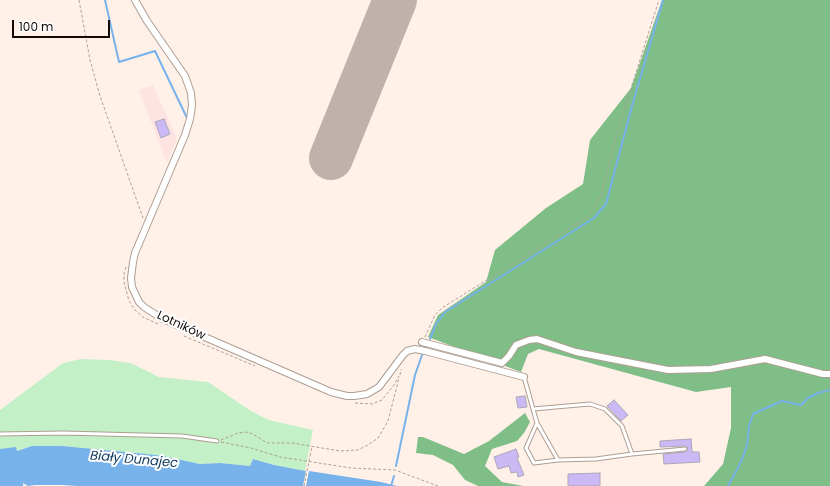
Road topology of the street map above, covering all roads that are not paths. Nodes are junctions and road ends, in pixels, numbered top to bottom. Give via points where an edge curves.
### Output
1 (135, 0) edge
2 (422, 342) road end
3 (830, 374) edge
4 (524, 377) joint
5 (533, 409) junction
6 (537, 423) junction
7 (0, 434) edge
8 (216, 441) road end
9 (685, 449) dead end
10 (632, 454) junction
11 (558, 460) junction

1 - 4 street, Lotników via 185,76 192,105 185,135 135,253 132,287 144,307 161,318 197,334 331,392 347,396 367,394 379,386 403,355 415,349
2 - 3 street via 502,363 516,345 537,339 576,352 668,370 711,369 764,359
4 - 5 lane
5 - 6 lane
5 - 10 lane via 590,404 605,409 622,426
6 - 11 lane
6 - 11 lane via 526,448 534,463
7 - 8 lane via 178,436
9 - 10 lane
10 - 11 lane via 596,459

